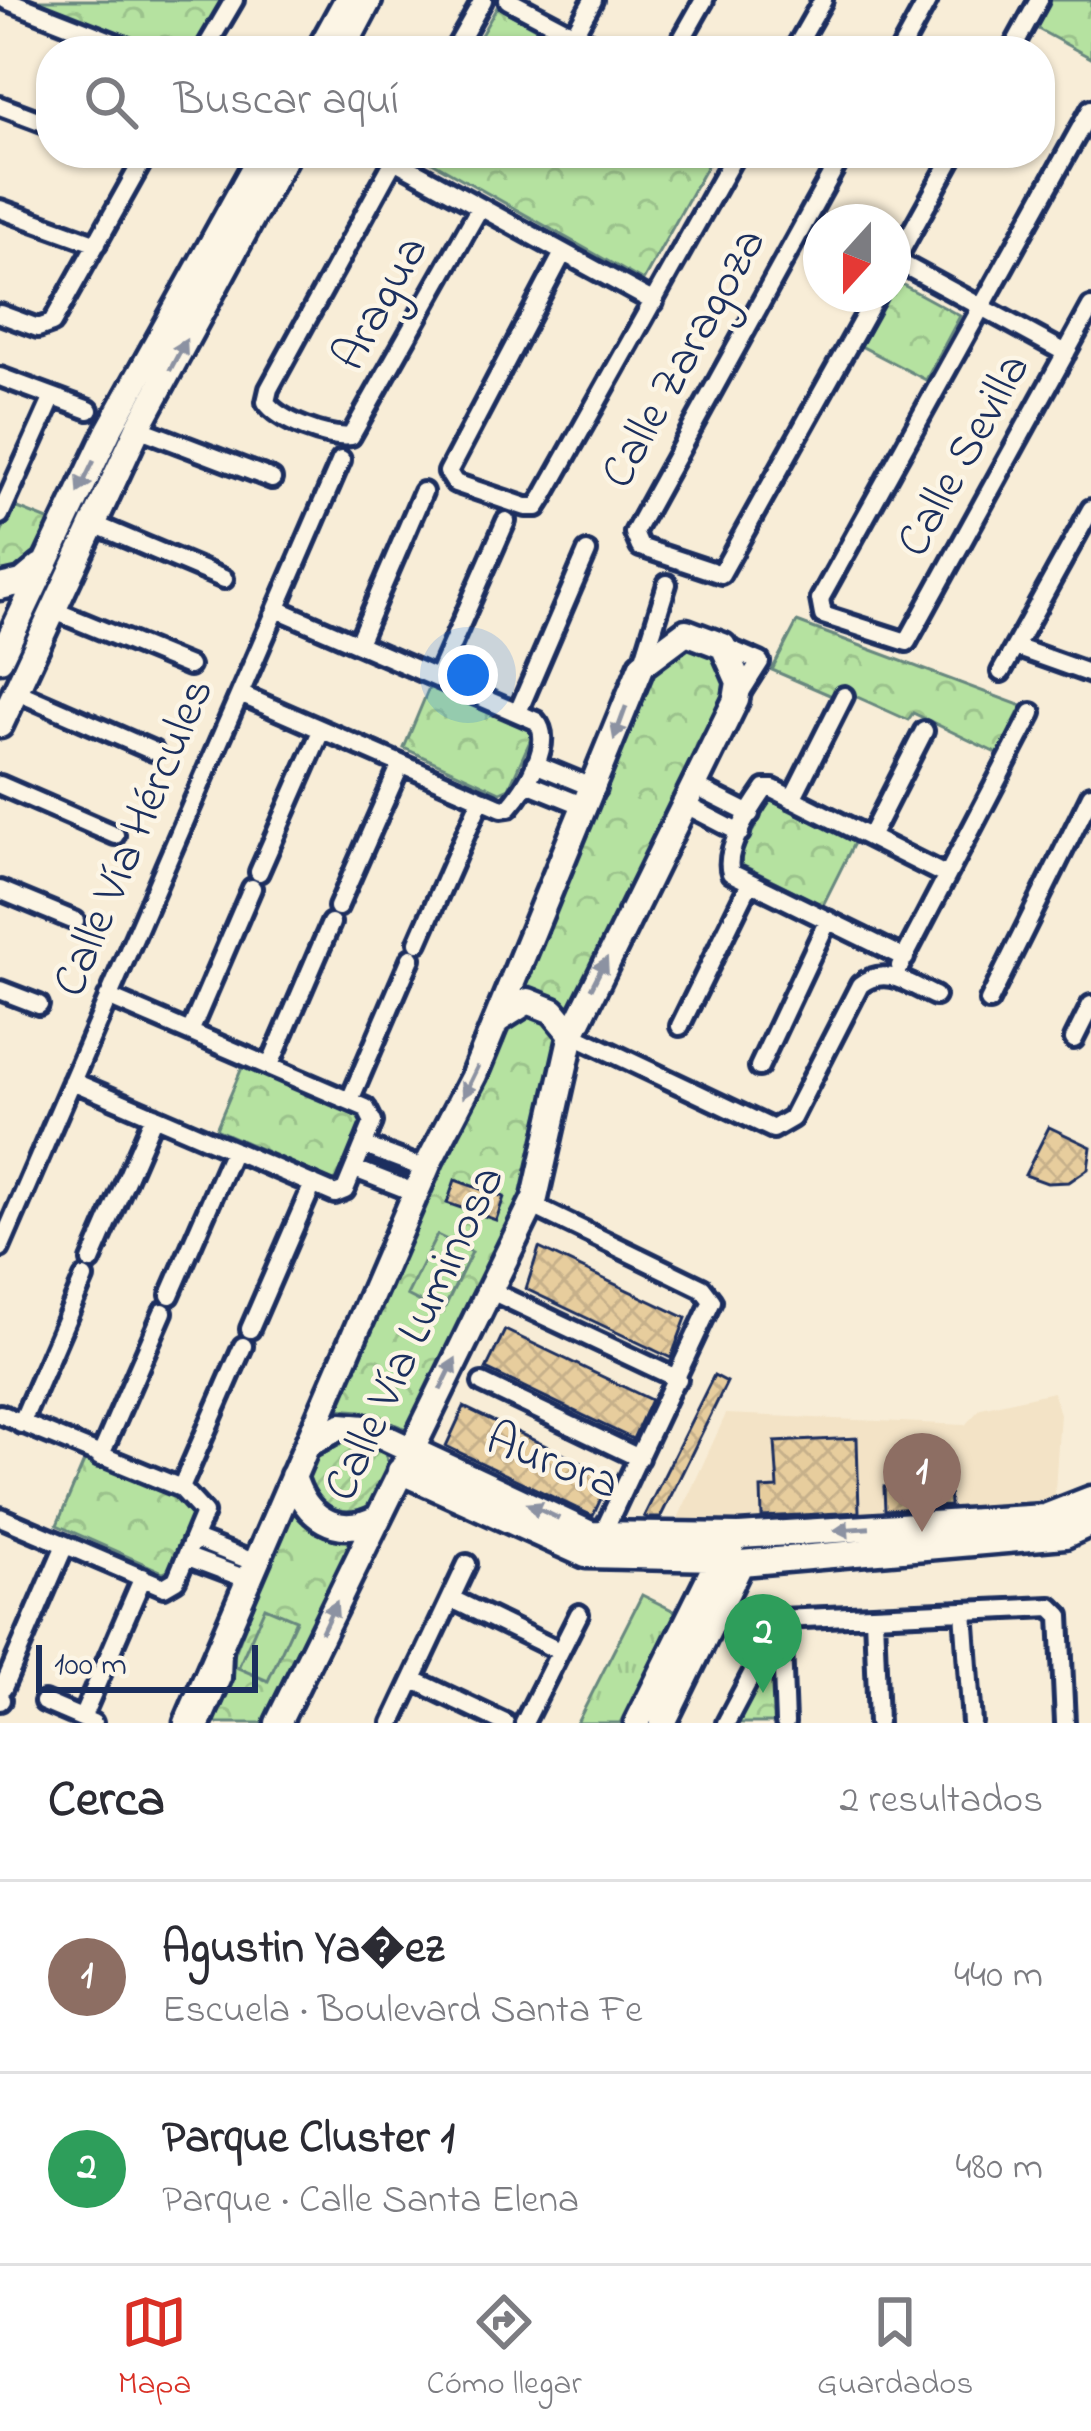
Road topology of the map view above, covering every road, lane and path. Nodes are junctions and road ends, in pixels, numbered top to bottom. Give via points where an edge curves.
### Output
1 (6, 0) edge
2 (234, 0) edge
3 (347, 0) edge
4 (369, 0) edge
5 (482, 0) edge
6 (508, 0) edge
7 (593, 0) edge
8 (704, 0) edge
9 (823, 0) edge
10 (928, 0) edge
11 (1039, 0) edge
12 (574, 34) junction
13 (98, 36) edge
14 (213, 36) edge
15 (327, 36) edge
16 (350, 36) edge
17 (462, 36) edge
18 (578, 36) edge
19 (684, 36) edge
20 (803, 36) edge
21 (908, 36) edge
22 (1019, 36) edge
23 (0, 106) edge
24 (1091, 109) edge
25 (36, 119) edge
26 (134, 168) edge
27 (255, 168) edge
28 (277, 168) edge
29 (390, 168) edge
30 (414, 168) edge
31 (728, 168) edge
32 (837, 168) edge
33 (947, 168) edge
34 (823, 204) edge
35 (480, 207) junction
36 (0, 208) edge
37 (911, 231) edge
38 (97, 244) junction
39 (803, 244) edge
40 (562, 253) junction
41 (911, 270) edge
42 (654, 302) junction
43 (981, 307) junction
44 (1091, 307) edge
45 (867, 312) edge
46 (0, 314) edge
47 (1066, 353) junction
48 (0, 377) edge
49 (53, 397) junction
50 (89, 410) dead end
51 (126, 433) junction
52 (341, 460) dead end
53 (272, 478) dead end
54 (7, 481) edge
55 (423, 492) dead end
56 (1091, 509) edge
57 (0, 515) edge
58 (506, 520) dead end
59 (92, 523) junction
60 (586, 552) dead end
61 (43, 564) junction
62 (224, 578) dead end
63 (667, 584) dead end
64 (0, 587) edge
65 (277, 609) junction
66 (656, 622) junction
67 (19, 629) edge
68 (686, 632) junction
69 (358, 643) junction
70 (1015, 647) junction
71 (642, 665) junction
72 (189, 666) dead end
73 (1001, 672) dead end
74 (1091, 674) edge
75 (439, 676) junction
76 (15, 691) junction
77 (240, 694) junction
78 (844, 696) dead end
79 (518, 712) junction
80 (1032, 713) dead end
81 (0, 725) edge
82 (924, 730) dead end
83 (320, 731) junction
84 (153, 751) dead end
85 (401, 764) junction
86 (535, 764) junction
87 (527, 783) junction
88 (0, 785) edge
89 (689, 795) junction
90 (1091, 795) edge
91 (592, 798) junction
92 (482, 799) junction
93 (792, 799) junction
94 (750, 814) junction
95 (740, 833) junction
96 (115, 835) dead end
97 (870, 837) junction
98 (947, 876) junction
99 (750, 883) junction
100 (0, 890) edge
101 (828, 920) junction
102 (75, 921) dead end
103 (878, 944) junction
104 (904, 958) junction
105 (894, 977) junction
106 (860, 985) junction
107 (0, 990) edge
108 (109, 997) junction
109 (935, 997) dead end
110 (988, 1000) dead end
111 (39, 1005) dead end
112 (1091, 1005) edge
113 (497, 1020) junction
114 (680, 1026) dead end
115 (190, 1032) junction
116 (572, 1034) junction
117 (1074, 1040) dead end
118 (270, 1065) junction
119 (759, 1067) dead end
120 (72, 1081) junction
121 (350, 1100) junction
122 (154, 1116) junction
123 (365, 1146) junction
124 (233, 1150) junction
125 (355, 1169) junction
126 (421, 1181) junction
127 (313, 1184) junction
128 (531, 1205) junction
129 (0, 1247) edge
130 (489, 1290) junction
131 (678, 1379) junction
132 (482, 1383) dead end
133 (0, 1414) edge
134 (20, 1424) junction
135 (306, 1446) junction
136 (100, 1457) junction
137 (640, 1458) junction
138 (405, 1460) junction
139 (293, 1477) junction
140 (182, 1489) junction
141 (1091, 1499) edge
142 (0, 1517) edge
143 (377, 1518) junction
144 (1091, 1523) edge
145 (739, 1536) junction
146 (195, 1539) junction
147 (64, 1545) junction
148 (597, 1546) junction
149 (188, 1558) junction
150 (719, 1558) junction
151 (466, 1564) dead end
152 (252, 1572) junction
153 (143, 1577) junction
154 (454, 1600) junction
155 (964, 1611) junction
156 (579, 1614) dead end
157 (874, 1615) junction
158 (781, 1619) junction
159 (223, 1639) junction
160 (559, 1651) junction
161 (414, 1680) junction
162 (1, 1696) edge
163 (44, 1702) dead end
164 (88, 1721) edge
165 (646, 1722) edge
166 (187, 1723) edge
167 (202, 1723) edge
168 (278, 1723) edge
169 (392, 1723) edge
170 (506, 1723) edge
171 (524, 1723) edge
172 (726, 1723) edge
173 (785, 1723) edge
174 (878, 1723) edge
175 (972, 1723) edge
176 (1064, 1723) edge

1 - 13 street
2 - 14 street
3 - 15 street
4 - 16 street
5 - 17 street
6 - 12 street
7 - 12 street
8 - 19 street
9 - 20 street
10 - 21 street
11 - 22 street
12 - 18 street
23 - 25 street
24 - 43 street
26 - 38 street
27 - 51 street
51 -> 28 street
29 - 35 street, Aragua via 266,402 273,412 350,436
30 - 35 street
31 - 42 street
32 - 34 street, Calle Zaragoza
33 - 37 street
35 - 40 street
36 - 38 street
38 - 46 street via 46,328
39 - 45 street, Calle Zaragoza via 634,541 722,574
40 - 42 street
40 - 42 street via 448,472 455,483 537,507
41 - 43 street
43 - 47 street
43 - 47 street, Calle Sevilla via 818,608 823,615 907,642
44 - 47 street, Calle Sevilla
48 - 49 street
49 - 50 street
49 - 54 street
51 - 53 street
51 - 59 street
51 -> 61 street
52 - 65 street, Calle Vía Hércules
54 - 57 street
55 - 69 street
56 - 70 street
58 - 75 street
59 - 62 street
59 - 67 street
60 - 79 street
61 - 64 street
61 - 67 street
63 - 66 street, Calle Vía Luminosa
65 - 69 street
65 - 77 street, Calle Vía Hércules
66 - 68 street
66 - 71 street, Calle Vía Luminosa
67 - 72 street
67 - 76 street
68 - 71 street
68 - 89 street, Calle Vía Luminosa via 723,646 739,682
69 - 75 street
70 - 73 street
70 - 74 street
71 -> 91 street, Calle Vía Luminosa
75 - 79 street
76 - 81 street
76 - 84 street
77 - 83 street
77 - 108 street, Calle Vía Hércules
78 - 93 street
79 - 86 street via 543,729
80 - 98 street
82 - 97 street
83 - 85 street
83 - 115 street
85 - 92 street
85 - 118 street
86 - 87 street
86 - 91 street
87 - 91 street
87 - 92 street via 509,808
88 - 96 street
89 - 94 street
89 - 95 street
116 -> 89 street, Calle Vía Luminosa
90 - 110 street
91 - 113 street, Calle Vía Luminosa
92 - 121 street
93 - 94 street via 765,789
93 - 97 street
94 - 95 street
95 - 99 street via 727,867
97 - 98 street
98 - 104 street
99 - 101 street
99 - 114 street
100 - 102 street
101 - 103 street
101 - 119 street
103 - 104 street
103 - 106 street
104 - 105 street
105 - 106 street via 871,976
105 - 109 street
106 - 116 street via 792,1118 773,1129
107 - 111 street
108 - 115 street
108 - 120 street, Calle Vía Hércules
112 - 117 street
113 - 116 street via 528,1001 553,1011
113 -> 126 street, Calle Vía Luminosa
115 - 118 street
116 - 128 street, Calle Vía Luminosa
118 - 121 street
120 - 122 street
120 - 129 street, Calle Vía Hércules
121 - 123 street via 373,1114
122 - 124 street
122 - 134 street
123 - 125 street
123 - 126 street
124 - 127 street
124 - 136 street
125 - 126 street
125 - 127 street via 341,1194
126 - 135 street, Calle Vía Luminosa
127 - 140 street
128 - 130 street, Calle Vía Luminosa
128 - 131 street via 708,1293 711,1312
130 - 131 street
138 -> 130 street, Calle Vía Luminosa
131 - 137 street
132 - 137 street
133 - 134 street
134 - 136 street
135 - 138 street via 351,1425
135 - 139 street, Calle Vía Luminosa
136 - 140 street
137 - 148 street
138 - 143 street, Calle Vía Luminosa
138 - 148 street, Aurora
139 - 143 street via 305,1507 330,1524
139 - 152 street, Calle Vía Luminosa
140 - 146 street via 202,1505
141 -> 145 street, Aurora via 1045,1517
142 - 147 street
168 -> 143 street, Calle Vía Luminosa
144 - 165 street via 1065,1535 741,1563
145 - 148 street, Aurora
145 - 150 street
146 - 149 street
146 - 152 street
147 - 153 street
147 - 162 street
148 - 150 street, Aurora
149 - 152 street
149 - 153 street via 172,1586
150 - 165 street
151 - 154 street
152 - 159 street, Calle Vía Luminosa
153 - 164 street
154 - 160 street
154 - 161 street
155 - 157 street
155 - 175 street
155 - 176 street via 1058,1610
156 - 160 street
157 - 158 street
157 - 174 street
158 - 172 street
158 - 173 street
159 - 166 street, Calle Vía Luminosa
159 - 167 street via 222,1678
160 - 171 street
161 - 169 street
161 - 170 street
163 - 164 street

